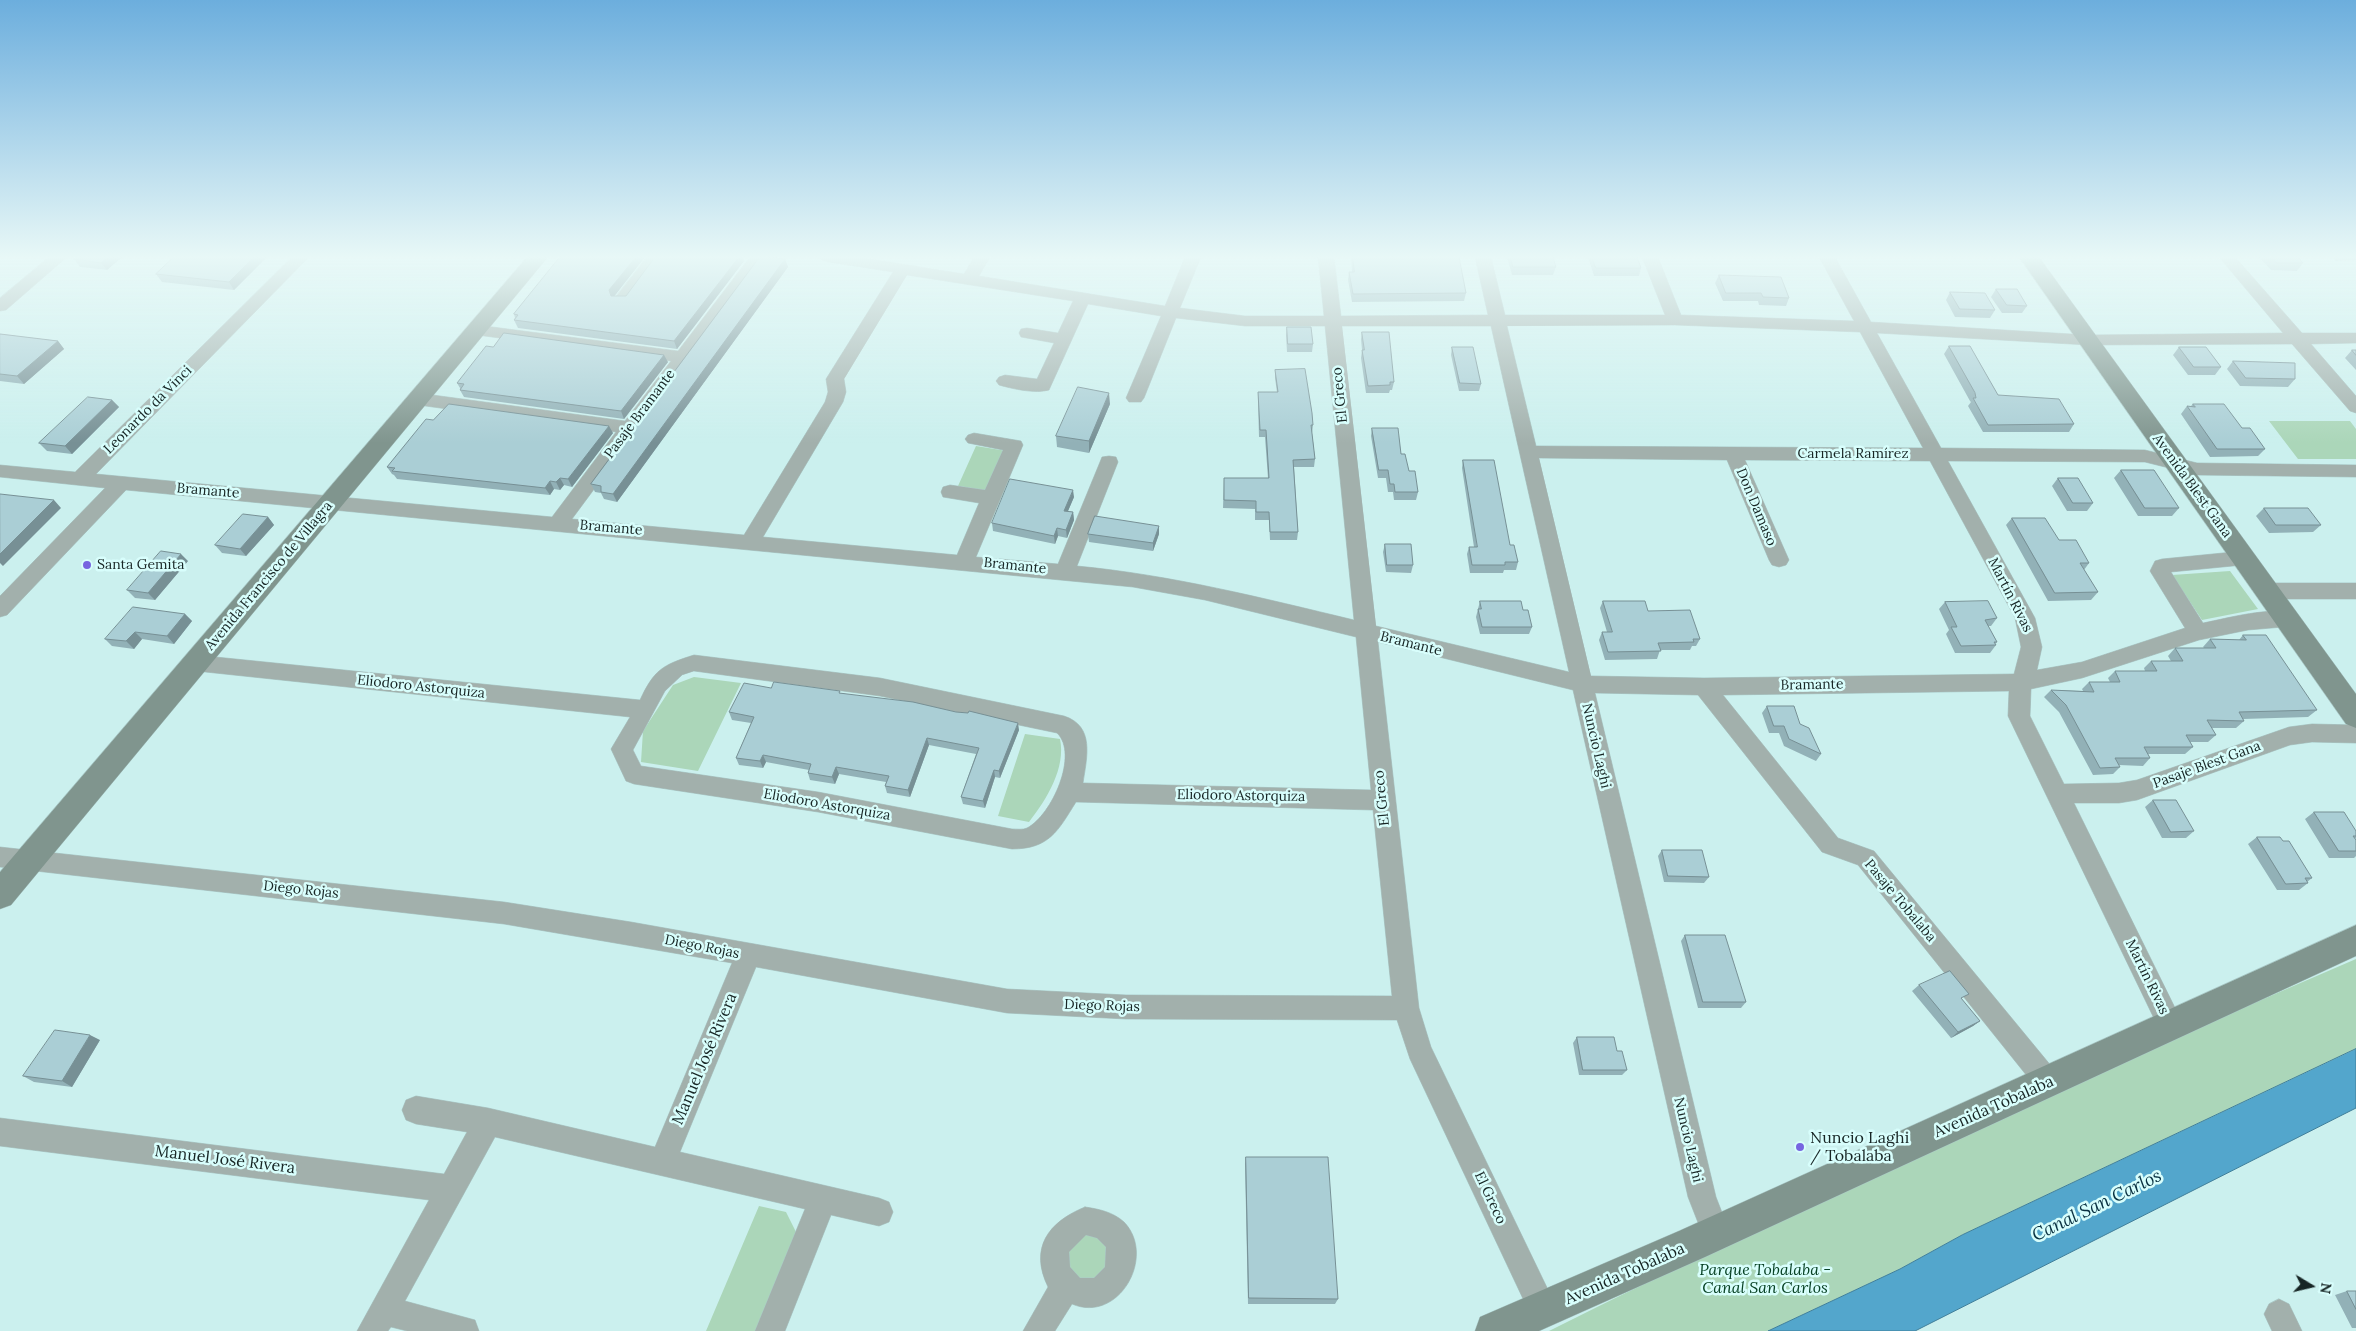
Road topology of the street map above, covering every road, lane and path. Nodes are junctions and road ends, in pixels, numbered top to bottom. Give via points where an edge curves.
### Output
1 (239, 319) edge
2 (486, 319) edge
3 (711, 319) edge
4 (872, 319) edge
5 (1073, 319) edge
6 (1167, 319) edge
7 (1229, 319) edge
8 (1861, 319) edge
9 (2073, 319) edge
10 (2281, 319) edge
11 (1497, 320) junction
12 (1675, 320) joint
13 (1332, 321) junction
14 (1865, 327) junction
15 (477, 330) junction
16 (1027, 333) dead end
17 (2297, 338) junction
18 (2356, 338) edge
19 (1064, 339) junction
20 (2088, 340) junction
21 (683, 356) junction
22 (1005, 381) dead end
23 (1135, 398) dead end
24 (418, 399) junction
25 (2356, 407) edge
26 (630, 428) junction
27 (974, 439) dead end
28 (1528, 452) junction
29 (1733, 453) junction
30 (1933, 455) junction
31 (1109, 462) dead end
32 (2176, 464) junction
33 (0, 471) edge
34 (2356, 471) edge
35 (80, 478) junction
36 (122, 482) junction
37 (950, 492) dead end
38 (992, 498) junction
39 (331, 502) junction
40 (558, 523) junction
41 (750, 541) junction
42 (2243, 558) junction
43 (1779, 560) dead end
44 (964, 562) junction
45 (1065, 571) junction
46 (2267, 591) junction
47 (2356, 591) edge
48 (0, 609) edge
49 (2288, 620) junction
50 (1366, 632) junction
51 (2198, 632) junction
52 (196, 663) junction
53 (2021, 682) junction
54 (1582, 684) junction
55 (1704, 687) junction
56 (646, 710) junction
57 (2356, 716) edge
58 (2356, 734) edge
59 (1070, 792) junction
60 (2057, 794) junction
61 (1383, 800) junction
62 (0, 856) edge
63 (30, 860) junction
64 (0, 895) edge
65 (2356, 940) edge
66 (748, 956) junction
67 (1406, 1008) junction
68 (2172, 1026) junction
69 (2048, 1082) junction
70 (416, 1110) dead end
71 (488, 1122) junction
72 (0, 1132) edge
73 (662, 1162) junction
74 (451, 1189) junction
75 (822, 1201) junction
76 (879, 1212) dead end
77 (1716, 1233) junction
78 (1066, 1286) dead end
79 (1543, 1310) junction
80 (378, 1321) edge
81 (464, 1331) edge
82 (770, 1331) edge
83 (1038, 1331) edge
84 (1494, 1331) edge

1 - 35 street, Leonardo da Vinci
2 - 15 street, Avenida Francisco de Villagra
3 - 21 street, Pasaje Bramante
4 - 41 street via 835,379 837,392 834,402
5 - 19 street
6 - 23 street
7 - 13 street
8 - 14 street, Martín Rivas
9 - 20 street, Avenida Blest Gana
10 - 17 street
11 - 12 street
11 - 13 street
11 - 28 street, Nuncio Laghi
12 - 14 street
13 - 50 street, El Greco
14 - 20 street
14 - 30 street, Martín Rivas
15 - 21 street
15 - 24 street, Avenida Francisco de Villagra
16 - 19 street
17 - 18 street
17 - 20 street
17 - 25 street
19 - 22 street via 1043,386
20 - 32 street, Avenida Blest Gana
21 - 26 street, Pasaje Bramante
24 - 26 street
24 - 39 street, Avenida Francisco de Villagra
26 - 40 street, Pasaje Bramante
27 - 38 street via 1014,445
28 - 29 street, Carmela Ramírez
28 - 54 street, Nuncio Laghi
29 - 30 street, Carmela Ramírez
29 - 43 street, Don Damaso
30 - 32 street, Carmela Ramírez via 2145,456
30 - 53 street, Martín Rivas via 2029,630 2033,651
31 - 45 street
32 - 34 street via 2197,470
32 - 42 street, Avenida Blest Gana
33 - 35 street, Bramante
35 - 36 street, Bramante
36 - 39 street, Bramante
36 - 48 street
37 - 38 street
38 - 44 street
39 - 40 street, Bramante
39 - 52 street, Avenida Francisco de Villagra
40 - 41 street, Bramante
41 - 44 street, Bramante
42 - 46 street, Avenida Blest Gana
42 - 51 street via 2162,566 2160,571
44 - 45 street, Bramante
45 - 50 street, Bramante via 1169,584
46 - 47 street
46 - 49 street, Avenida Blest Gana
49 - 51 street via 2248,622
49 - 57 street, Avenida Blest Gana
50 - 54 street, Bramante
50 - 61 street, El Greco
51 - 53 street via 2082,670
52 - 56 street, Eliodoro Astorquiza
52 - 63 street, Avenida Francisco de Villagra
53 - 55 street, Bramante
53 - 60 street, Martín Rivas via 2017,702 2019,716
54 - 55 street, Bramante
54 - 77 street, Nuncio Laghi via 1702,1197
55 - 69 street, Pasaje Tobalaba via 1830,845 1866,858
56 - 59 street, Eliodoro Astorquiza via 657,686 676,669 694,662 880,687 1064,725 1075,736 1077,749
56 - 59 street, Eliodoro Astorquiza via 622,749 634,774 818,802 1012,839 1030,839 1049,825
58 - 60 street, Pasaje Blest Gana via 2289,736 2137,790
59 - 61 street, Eliodoro Astorquiza
60 - 68 street, Martín Rivas
61 - 67 street, El Greco
62 - 63 street, Diego Rojas
63 - 64 street, Avenida Francisco de Villagra
63 - 66 street, Diego Rojas via 504,913
65 - 68 street, Avenida Tobalaba
66 - 67 street, Diego Rojas via 971,996 1043,1004
66 - 73 street, Manuel José Rivera
67 - 79 street, El Greco via 1419,1050
68 - 69 street, Avenida Tobalaba
69 - 77 street, Avenida Tobalaba
70 - 71 street
71 - 73 street
71 - 74 street
72 - 74 street, Manuel José Rivera
73 - 75 street
74 - 80 street
75 - 76 street
75 - 82 street
77 - 79 street, Avenida Tobalaba
78 - 83 street
79 - 84 street, Avenida Tobalaba
80 - 81 street

